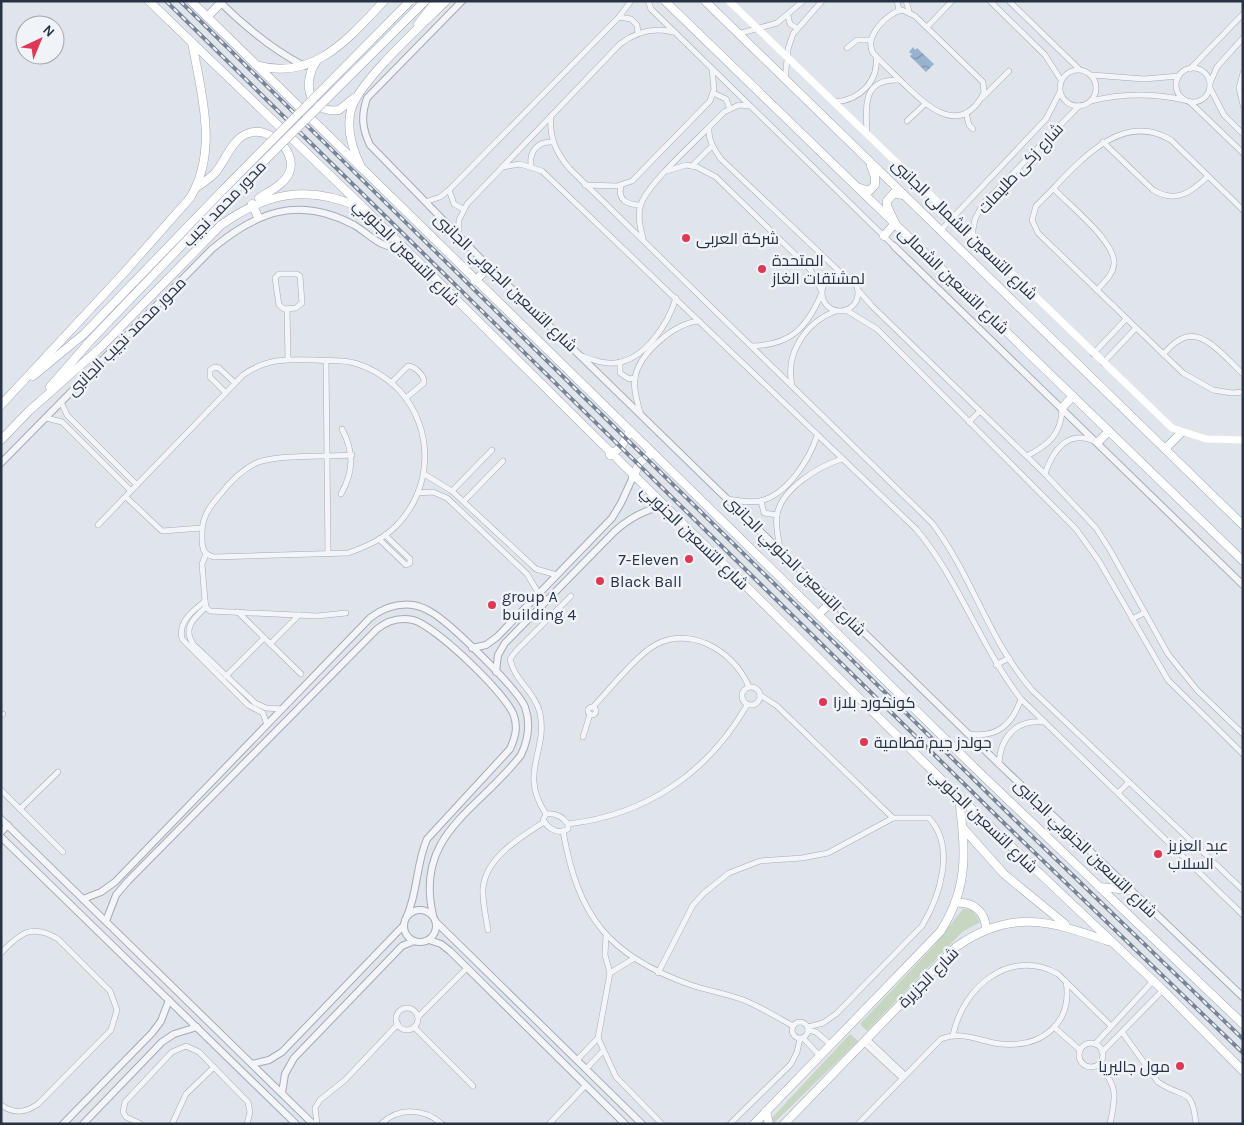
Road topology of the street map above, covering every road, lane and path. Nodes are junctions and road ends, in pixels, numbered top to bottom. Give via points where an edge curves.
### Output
1 (149, 1) edge
2 (191, 1) edge
3 (384, 1) edge
4 (392, 1) edge
5 (410, 1) edge
6 (425, 1) edge
7 (436, 1) edge
8 (446, 1) edge
9 (462, 1) edge
10 (631, 1) edge
11 (648, 1) edge
12 (665, 1) edge
13 (705, 1) edge
14 (729, 1) edge
15 (803, 1) edge
16 (822, 1) edge
17 (897, 1) edge
18 (906, 1) edge
19 (952, 1) edge
20 (990, 1) edge
21 (1009, 1) edge
22 (220, 2) edge
23 (376, 10) junction
24 (899, 10) junction
25 (909, 11) junction
26 (1243, 14) edge
27 (788, 16) junction
28 (207, 17) junction
29 (619, 17) junction
30 (927, 27) junction
31 (797, 28) junction
32 (758, 29) junction
33 (638, 33) junction
34 (675, 33) junction
35 (738, 34) junction
36 (1243, 38) edge
37 (406, 40) junction
38 (870, 40) junction
39 (192, 42) junction
40 (847, 48) dead end
41 (876, 56) junction
42 (787, 57) junction
43 (316, 62) junction
44 (253, 64) junction
45 (304, 66) junction
46 (712, 69) junction
47 (1079, 69) junction
48 (1190, 69) junction
49 (1009, 71) dead end
50 (1243, 73) edge
51 (1092, 75) junction
52 (874, 76) junction
53 (1179, 76) junction
54 (785, 80) junction
55 (900, 80) junction
56 (1061, 80) junction
57 (880, 82) junction
58 (1210, 86) junction
59 (867, 91) junction
60 (1060, 92) junction
61 (713, 93) junction
62 (356, 97) junction
63 (981, 97) junction
64 (1091, 101) junction
65 (1187, 101) junction
66 (835, 102) junction
67 (925, 104) junction
68 (1243, 105) edge
69 (749, 106) junction
70 (1079, 106) junction
71 (730, 109) junction
72 (966, 113) junction
73 (551, 116) junction
74 (907, 121) dead end
75 (709, 128) junction
76 (973, 129) dead end
77 (867, 134) junction
78 (1243, 134) edge
79 (553, 142) junction
80 (1103, 142) junction
81 (712, 146) junction
82 (1243, 153) edge
83 (868, 160) junction
84 (532, 166) junction
85 (692, 166) junction
86 (502, 167) junction
87 (362, 169) junction
88 (667, 171) junction
89 (1208, 176) junction
90 (585, 185) junction
91 (622, 186) junction
92 (856, 186) junction
93 (197, 187) junction
94 (1054, 189) junction
95 (449, 190) junction
96 (905, 196) junction
97 (425, 202) junction
98 (252, 204) junction
99 (640, 205) junction
100 (365, 209) junction
101 (464, 209) junction
102 (1243, 210) edge
103 (258, 217) junction
104 (953, 217) junction
105 (895, 223) junction
106 (940, 230) junction
107 (458, 236) junction
108 (884, 236) junction
109 (972, 236) junction
110 (644, 241) junction
111 (894, 246) joint
112 (401, 247) junction
113 (489, 267) junction
114 (842, 274) junction
115 (475, 281) junction
116 (858, 290) junction
117 (1097, 290) junction
118 (821, 292) junction
119 (676, 298) junction
120 (287, 309) junction
121 (846, 310) junction
122 (836, 311) junction
123 (1126, 318) junction
124 (699, 321) junction
125 (1136, 328) junction
126 (752, 346) junction
127 (1093, 354) junction
128 (1163, 354) junction
129 (582, 356) junction
130 (288, 359) junction
131 (326, 361) junction
132 (620, 362) junction
133 (1103, 363) junction
134 (1243, 374) edge
135 (634, 378) junction
136 (235, 383) junction
137 (391, 383) junction
138 (792, 385) junction
139 (14, 392) junction
140 (1243, 392) edge
141 (226, 393) junction
142 (1074, 396) junction
143 (1, 397) edge
144 (406, 398) junction
145 (62, 402) junction
146 (1, 405) edge
147 (1062, 408) junction
148 (28, 411) junction
149 (980, 411) junction
150 (640, 412) junction
151 (46, 418) junction
152 (969, 422) junction
153 (78, 426) junction
154 (342, 428) dead end
155 (72, 431) junction
156 (630, 431) junction
157 (1109, 431) junction
158 (1181, 432) junction
159 (817, 436) junction
160 (1, 440) edge
161 (1243, 440) edge
162 (1098, 442) junction
163 (1165, 449) junction
164 (492, 450) dead end
165 (652, 453) junction
166 (108, 455) junction
167 (352, 455) junction
168 (610, 455) junction
169 (1027, 456) junction
170 (327, 457) junction
171 (842, 459) junction
172 (102, 461) junction
173 (503, 461) dead end
174 (1, 463) edge
175 (424, 474) junction
176 (1045, 474) junction
177 (633, 477) junction
178 (137, 485) junction
179 (452, 490) junction
180 (131, 491) junction
181 (418, 493) junction
182 (342, 494) dead end
183 (126, 497) junction
184 (729, 499) junction
185 (464, 501) junction
186 (761, 501) junction
187 (663, 506) junction
188 (777, 515) junction
189 (483, 520) junction
190 (98, 525) dead end
191 (1243, 525) edge
192 (477, 526) junction
193 (202, 528) junction
194 (385, 535) junction
195 (378, 539) junction
196 (780, 550) junction
197 (206, 554) junction
198 (328, 554) junction
199 (1243, 560) edge
200 (536, 569) junction
201 (557, 575) junction
202 (529, 576) junction
203 (1243, 585) edge
204 (539, 594) junction
205 (571, 596) dead end
206 (832, 601) junction
207 (546, 602) junction
208 (206, 604) junction
209 (238, 612) junction
210 (346, 613) dead end
211 (1144, 613) junction
212 (299, 615) junction
213 (818, 615) junction
214 (1132, 619) junction
215 (453, 630) junction
216 (264, 638) junction
217 (444, 640) junction
218 (270, 644) junction
219 (472, 648) junction
220 (1008, 658) junction
221 (204, 659) junction
222 (996, 665) junction
223 (496, 672) junction
224 (301, 674) dead end
225 (226, 676) junction
226 (306, 684) junction
227 (748, 687) junction
228 (514, 690) junction
229 (314, 692) junction
230 (760, 695) junction
231 (1021, 699) junction
232 (504, 700) junction
233 (747, 705) junction
234 (262, 709) junction
235 (282, 709) junction
236 (1043, 722) junction
237 (267, 725) junction
238 (1241, 731) edge
239 (969, 734) junction
240 (583, 737) dead end
241 (1243, 754) edge
242 (999, 764) junction
243 (58, 772) dead end
244 (1129, 782) junction
245 (1, 790) edge
246 (1118, 794) junction
247 (959, 797) junction
248 (20, 809) junction
249 (546, 814) junction
250 (893, 818) junction
251 (1, 819) edge
252 (544, 822) junction
253 (568, 824) junction
254 (8, 825) junction
255 (963, 828) junction
256 (563, 831) junction
257 (1, 832) edge
258 (1, 837) edge
259 (63, 852) dead end
260 (1099, 887) junction
261 (1129, 890) junction
262 (1243, 890) edge
263 (83, 899) junction
264 (956, 903) junction
265 (1243, 915) edge
266 (407, 916) junction
267 (434, 918) junction
268 (106, 921) junction
269 (404, 925) junction
270 (1068, 927) junction
271 (488, 930) dead end
272 (986, 930) junction
273 (606, 936) junction
274 (429, 940) junction
275 (414, 942) junction
276 (1112, 942) junction
277 (1, 953) edge
278 (633, 959) junction
279 (467, 968) junction
280 (610, 973) junction
281 (658, 973) junction
282 (1066, 981) junction
283 (1153, 981) junction
284 (1163, 990) junction
285 (1243, 997) edge
286 (169, 1000) junction
287 (1124, 1012) junction
288 (418, 1017) junction
289 (1133, 1021) junction
290 (398, 1024) junction
291 (1243, 1024) edge
292 (793, 1026) junction
293 (1111, 1026) junction
294 (197, 1027) junction
295 (414, 1027) junction
296 (808, 1028) junction
297 (1055, 1028) junction
298 (1122, 1032) junction
299 (953, 1035) junction
300 (598, 1038) junction
301 (801, 1038) junction
302 (865, 1040) junction
303 (232, 1044) junction
304 (1094, 1044) junction
305 (830, 1045) junction
306 (1080, 1050) junction
307 (602, 1052) junction
308 (1102, 1052) junction
309 (223, 1053) junction
310 (820, 1056) junction
311 (577, 1060) junction
312 (252, 1064) junction
313 (1099, 1064) junction
314 (214, 1067) junction
315 (586, 1069) junction
316 (1243, 1071) edge
317 (903, 1077) junction
318 (586, 1085) junction
319 (473, 1086) dead end
320 (282, 1093) junction
321 (1, 1105) edge
322 (766, 1111) junction
323 (860, 1123) edge
324 (63, 1124) edge
325 (83, 1124) edge
326 (141, 1124) edge
327 (172, 1124) edge
328 (247, 1124) edge
329 (296, 1124) edge
330 (315, 1124) edge
331 (381, 1124) edge
332 (442, 1124) edge
333 (549, 1124) edge
334 (625, 1124) edge
335 (642, 1124) edge
336 (662, 1124) edge
337 (730, 1124) edge
338 (754, 1124) edge
339 (769, 1124) edge
340 (784, 1124) edge
341 (1110, 1124) edge
342 (1196, 1124) edge

1 - 39 main road, شارع التسعين الجنوبي
2 - 28 main road, شارع التسعين الجنوبي
3 - 23 main road
4 - 23 main road
5 - 139 main road, محور محمد نجيب, bridge via 84,334
6 - 148 main road, محور محمد نجيب, bridge via 228,197
7 - 37 main road
8 - 37 main road
9 - 97 street, شارع التسعين الجنوبي الجانبى via 367,98 363,110 362,123 370,145
10 - 29 street
11 - 34 street via 651,9
12 - 92 main road, شارع التسعين الشمالى
13 - 35 main road, شارع التسعين الشمالى
14 - 32 main road, شارع التسعين الشمالى الجانبى
15 - 27 street
16 - 31 street
17 - 24 street
18 - 25 street
19 - 30 street
20 - 56 street via 1046,55
21 - 47 street
22 - 28 main road
22 - 45 street via 272,48
23 - 43 main road via 332,52
24 - 25 street
24 - 38 street
25 - 30 street
26 - 48 street
27 - 31 street via 790,24
27 - 32 street
28 - 44 main road, شارع التسعين الجنوبي
29 - 33 street via 628,17 634,22
29 - 95 street
30 - 63 street via 983,82
31 - 42 street
32 - 35 street
32 - 42 main road, شارع التسعين الشمالى الجانبى
33 - 34 street via 656,30
33 - 73 street via 620,44
34 - 46 street
35 - 54 main road, شارع التسعين الشمالى
36 - 58 street via 1217,67
37 - 62 main road
38 - 40 street via 857,40
38 - 41 street
39 - 93 main road, محور محمد نجيب via 206,130 205,154
39 - 100 main road, شارع التسعين الجنوبي
41 - 52 street
41 - 55 street
42 - 54 street
42 - 66 main road, شارع التسعين الشمالى الجانبى
43 - 45 main road
43 - 62 main road via 310,70 308,85 317,104 324,109 339,110
44 - 45 main road via 280,69
44 - 87 main road, شارع التسعين الجنوبي
46 - 61 street
46 - 69 street
47 - 51 street
47 - 56 street via 1070,71
48 - 53 street
48 - 58 street via 1204,72
49 - 63 street
50 - 68 street via 1238,88
51 - 53 street via 1127,79
51 - 64 street via 1096,90
52 - 57 street
52 - 59 street
53 - 65 street via 1177,89
54 - 83 main road, شارع التسعين الشمالى
55 - 57 street
55 - 67 street
56 - 60 street
57 - 59 street
58 - 65 street via 1203,100
58 - 78 street via 1224,115
59 - 66 street via 855,98
59 - 77 street
60 - 70 street via 1065,101
60 - 104 street, شارع زكى طليمات via 1046,119
61 - 71 street via 726,99
61 - 91 street via 708,104 632,181
62 - 87 main road via 349,133
63 - 72 street
64 - 65 street via 1128,94
64 - 70 street
65 - 82 street
66 - 77 main road, شارع التسعين الشمالى الجانبى
67 - 72 street via 945,115
67 - 74 street
69 - 71 street via 739,105
69 - 108 street
70 - 109 street, شارع زكى طليمات via 983,204 975,219
71 - 75 street
72 - 76 street
73 - 79 street
73 - 86 street
75 - 81 street
75 - 88 street
77 - 104 main road, شارع التسعين الشمالى الجانبى
79 - 84 street via 542,143 536,148 531,158
79 - 90 street via 560,157
80 - 89 street via 1129,132 1158,133 1176,144
80 - 89 street via 1153,190 1163,195 1176,197 1188,194
80 - 94 street
81 - 85 street
81 - 114 street via 721,159
83 - 92 main road via 876,177 875,185 869,191
83 - 96 main road, شارع التسعين الشمالى
84 - 86 street via 514,164
84 - 119 street via 542,171
85 - 88 street via 678,166
85 - 118 street via 716,177 810,269
86 - 101 street
87 - 115 main road, شارع التسعين الجنوبي
88 - 99 street
89 - 102 street
90 - 91 street
90 - 110 street
91 - 99 street via 620,194 624,201
92 - 105 main road, شارع التسعين الشمالى
93 - 98 main road via 216,171 242,136 250,132 268,133 285,148 291,170 282,182
93 - 139 main road, محور محمد نجيب via 122,275
94 - 117 street via 1111,250 1112,271
94 - 117 street via 1034,210 1033,225
95 - 97 street
95 - 101 street via 454,204
96 - 105 main road via 894,192 887,201
96 - 106 main road, شارع التسعين الشمالى
97 - 107 street, شارع التسعين الجنوبي الجانبى
98 - 100 main road, محور محمد نجيب via 268,198 313,194
98 - 103 main road
98 - 148 main road, محور محمد نجيب via 221,225 100,348
99 - 110 street via 640,230
100 - 112 main road, شارع التسعين الجنوبي
101 - 107 street
103 - 112 street via 285,210 306,210 354,225 384,246
103 - 145 street, محور محمد نجيب الجانبى via 232,232 212,249
104 - 106 street, شارع زكى طليمات
104 - 109 main road, شارع التسعين الشمالى الجانبى
105 - 108 main road
105 - 142 main road, شارع التسعين الشمالى
106 - 163 main road, شارع التسعين الشمالى
107 - 113 street, شارع التسعين الجنوبي الجانبى
108 - 111 street
109 - 127 main road, شارع التسعين الشمالى الجانبى
110 - 126 street
111 - 147 street
112 - 168 main road, شارع التسعين الجنوبي
113 - 115 main road
113 - 129 street, شارع التسعين الجنوبي الجانبى
114 - 116 street via 852,279
114 - 118 street via 828,278
115 - 156 main road, شارع التسعين الجنوبي
116 - 121 street via 854,304
116 - 149 street
117 - 123 street
118 - 122 street via 826,305
118 - 126 street via 809,318 795,334 775,344
119 - 124 street
119 - 132 street via 672,313 662,329 640,352
120 - 120 street via 302,303 301,278 297,274 279,274 274,278 279,305
120 - 130 street
121 - 122 street
121 - 152 street via 877,329
122 - 138 street via 815,324 796,346 790,361
123 - 125 street
123 - 127 street
124 - 135 street via 670,332 641,362
124 - 159 street
125 - 128 street
125 - 133 street
126 - 138 street
127 - 133 main road, شارع التسعين الشمالى الجانبى
128 - 134 street via 1178,340 1196,337 1212,345
128 - 140 street via 1183,373 1205,387 1222,392
129 - 132 street via 600,362
129 - 150 street, شارع التسعين الجنوبي الجانبى
130 - 131 street
130 - 136 street via 253,368
131 - 137 street via 350,362 376,372
131 - 170 street
132 - 135 street via 620,373 629,379
133 - 158 main road, شارع التسعين الشمالى الجانبى via 1172,428
135 - 150 street
136 - 141 street
136 - 141 street via 219,368 210,370 210,377
137 - 144 street
137 - 144 street via 408,366 414,367 424,383
138 - 220 street via 932,523 953,552
139 - 143 street
139 - 146 main road, محور محمد نجيب
141 - 178 street
142 - 147 main road
142 - 157 main road, شارع التسعين الشمالى
144 - 175 street via 415,412 425,442
145 - 151 street, محور محمد نجيب الجانبى
145 - 153 street via 64,411
147 - 162 street
147 - 169 street via 1061,423 1055,437
148 - 160 main road, محور محمد نجيب
149 - 152 street
149 - 169 street
150 - 184 street, شارع التسعين الجنوبي الجانبى
151 - 155 street via 57,419
151 - 174 street, محور محمد نجيب الجانبى
152 - 214 street via 1084,539
153 - 155 street
153 - 166 street
154 - 167 street
155 - 172 street
156 - 165 main road, شارع التسعين الجنوبي
156 - 168 main road via 621,447
157 - 162 main road
157 - 199 main road, شارع التسعين الشمالى
158 - 161 main road, شارع التسعين الشمالى الجانبى via 1206,439
158 - 163 main road
159 - 171 street
159 - 186 street via 809,458 800,470 780,490
162 - 176 street via 1081,438 1064,442 1052,454
162 - 203 street
163 - 191 main road, شارع التسعين الشمالى
164 - 179 street
165 - 177 main road via 640,462
165 - 213 main road, شارع التسعين الجنوبي
166 - 172 street
166 - 178 street
167 - 170 street
167 - 182 street
168 - 177 main road, شارع التسعين الجنوبي
169 - 176 street
170 - 193 street via 257,463 223,490 207,513
170 - 198 street
171 - 188 street via 825,464 808,475 782,503
171 - 222 street via 923,538
172 - 180 street
173 - 185 street
175 - 179 street
175 - 181 street
176 - 211 street via 1104,539
177 - 187 main road, شارع التسعين الجنوبي
177 - 201 street via 612,518
178 - 180 street
179 - 185 street
180 - 183 street
181 - 192 street via 441,495
181 - 194 street via 404,517
183 - 190 street
183 - 193 street via 162,531
184 - 186 street
184 - 196 street, شارع التسعين الجنوبي الجانبى
185 - 189 street
186 - 188 street via 764,513
187 - 207 street via 645,510 620,526
187 - 247 main road, شارع التسعين الجنوبي
188 - 196 street
189 - 192 street
189 - 200 street
192 - 202 street
193 - 197 street via 202,547
194 - 195 street
194 - 195 street via 410,559 410,563 406,564
195 - 198 street via 348,552
196 - 206 street, شارع التسعين الجنوبي الجانبى
197 - 198 street via 214,557
197 - 208 street via 202,561
200 - 201 street
200 - 202 street
201 - 204 street
202 - 204 street
204 - 207 street
204 - 219 street via 497,637 486,645
205 - 249 street via 510,659 515,673 540,712 541,737 534,761 533,784
206 - 213 main road
206 - 239 street, شارع التسعين الجنوبي الجانبى
207 - 223 street via 505,643 498,656
208 - 209 street via 210,611
208 - 221 street via 191,622 188,632 189,639
209 - 212 street
209 - 216 street
210 - 212 street
211 - 214 street
211 - 238 street via 1177,667
212 - 218 street
213 - 260 main road, شارع التسعين الجنوبي
214 - 241 street via 1168,680
215 - 217 street
215 - 219 street
215 - 226 street via 423,608 391,606 370,618
216 - 218 street
216 - 225 street
217 - 229 street via 430,627 412,619 384,623
217 - 232 street
218 - 224 street
219 - 223 street
220 - 222 street
220 - 244 street via 1032,690
221 - 225 street
221 - 234 street via 248,705
222 - 231 street
223 - 228 street
225 - 234 street
226 - 229 street
226 - 235 street
227 - 230 street via 756,689
227 - 233 street via 742,697
227 - 240 street via 739,668 722,652 695,640 669,640 648,649 593,707 595,712 590,714
228 - 232 street
228 - 267 street via 528,716 525,746 515,763 440,842 430,874 429,895
229 - 268 street via 122,888
230 - 233 street via 756,704
230 - 250 street via 777,706
231 - 236 street
231 - 239 street via 1011,721 997,732 980,736
232 - 266 street via 514,715 514,741 428,839
233 - 253 street via 716,750 678,784 621,813
234 - 235 street
234 - 237 street
235 - 237 street
236 - 242 street via 1028,722 1014,728 1001,747
236 - 246 street
237 - 263 street via 115,882
239 - 242 street, شارع التسعين الجنوبي الجانبى
242 - 261 street, شارع التسعين الجنوبي الجانبى
243 - 248 street
244 - 246 street
244 - 262 street
245 - 248 street
246 - 265 street
247 - 255 main road, شارع الجزيرة
247 - 276 main road, شارع التسعين الجنوبي
248 - 259 street
249 - 252 street
249 - 253 street via 558,815
250 - 281 street via 828,852 802,858 760,861 730,873 693,906
250 - 296 street via 929,818 937,827 942,844 942,879 931,911 922,926 836,1014
251 - 254 street
252 - 256 street via 552,829
252 - 271 street via 515,842 495,861 487,874 483,895
253 - 256 street
254 - 257 street
254 - 263 street
255 - 264 main road, شارع الجزيرة via 963,874
255 - 270 main road via 1004,874
256 - 273 street via 568,860 578,888
258 - 286 street
260 - 261 main road
260 - 291 main road, شارع التسعين الجنوبي
261 - 285 street, شارع التسعين الجنوبي الجانبى
263 - 268 street
264 - 272 main road via 976,907 984,917
264 - 305 main road, شارع الجزيرة via 940,932
266 - 267 street via 417,910 428,912
266 - 269 street
267 - 274 street via 435,934
267 - 311 street
268 - 303 street
269 - 275 street via 406,935
269 - 312 street via 282,1052 269,1060
270 - 272 main road, شارع الجزيرة via 1027,921
270 - 276 main road, شارع الجزيرة
272 - 302 main road, شارع الجزيرة via 956,947
273 - 278 street
273 - 280 street via 605,955
274 - 275 street
274 - 279 street via 446,947
275 - 320 street via 402,946 294,1058 285,1074
276 - 283 main road, شارع التسعين الجنوبي
277 - 321 street via 16,937 26,932 48,933 110,991 117,1010 111,1030 38,1104 24,1112
278 - 280 street
278 - 281 street
279 - 288 street
279 - 318 street
280 - 300 street
281 - 292 street via 745,1001
282 - 293 street
282 - 297 street via 1065,1011
282 - 299 street via 1050,969 1030,965 994,975 966,1000
283 - 284 main road, شارع التسعين الجنوبي
283 - 287 street
284 - 289 street
284 - 316 main road, شارع التسعين الجنوبي
286 - 294 street
286 - 324 street via 161,1021 152,1033
287 - 289 street
287 - 293 street
288 - 290 street via 412,1009 403,1009 397,1015
288 - 295 street
289 - 298 street
290 - 295 street via 404,1029
290 - 330 street via 345,1080 320,1100 315,1108
292 - 296 street via 800,1022
292 - 301 street via 792,1032
293 - 304 street
294 - 309 street
294 - 325 street via 174,1034 162,1042
295 - 319 street
296 - 301 street
296 - 305 street
297 - 299 street via 1031,1041 1010,1044
297 - 306 street
298 - 308 street
298 - 342 street via 1158,1082 1188,1095 1192,1100
299 - 317 street via 936,1042
300 - 307 street
300 - 311 street
301 - 310 street
301 - 337 street via 790,1064
302 - 317 street
302 - 340 main road, شارع الجزيرة
303 - 309 street
303 - 312 street
304 - 306 street
304 - 308 street
305 - 310 main road, شارع الجزيرة
306 - 313 street via 1084,1064 1091,1067
307 - 315 street
307 - 336 street via 622,1085
308 - 313 street
309 - 329 street
310 - 322 main road, شارع الجزيرة
311 - 315 street
312 - 320 street
313 - 341 street via 1114,1089
314 - 326 street via 193,1048 178,1047 125,1102 123,1112 126,1118
314 - 327 street via 186,1094
314 - 328 street via 248,1102
315 - 335 street
317 - 323 street
318 - 333 street
318 - 334 street
320 - 330 street
322 - 338 main road, شارع الجزيرة
322 - 339 main road
331 - 332 street via 395,1114 410,1111 424,1113

